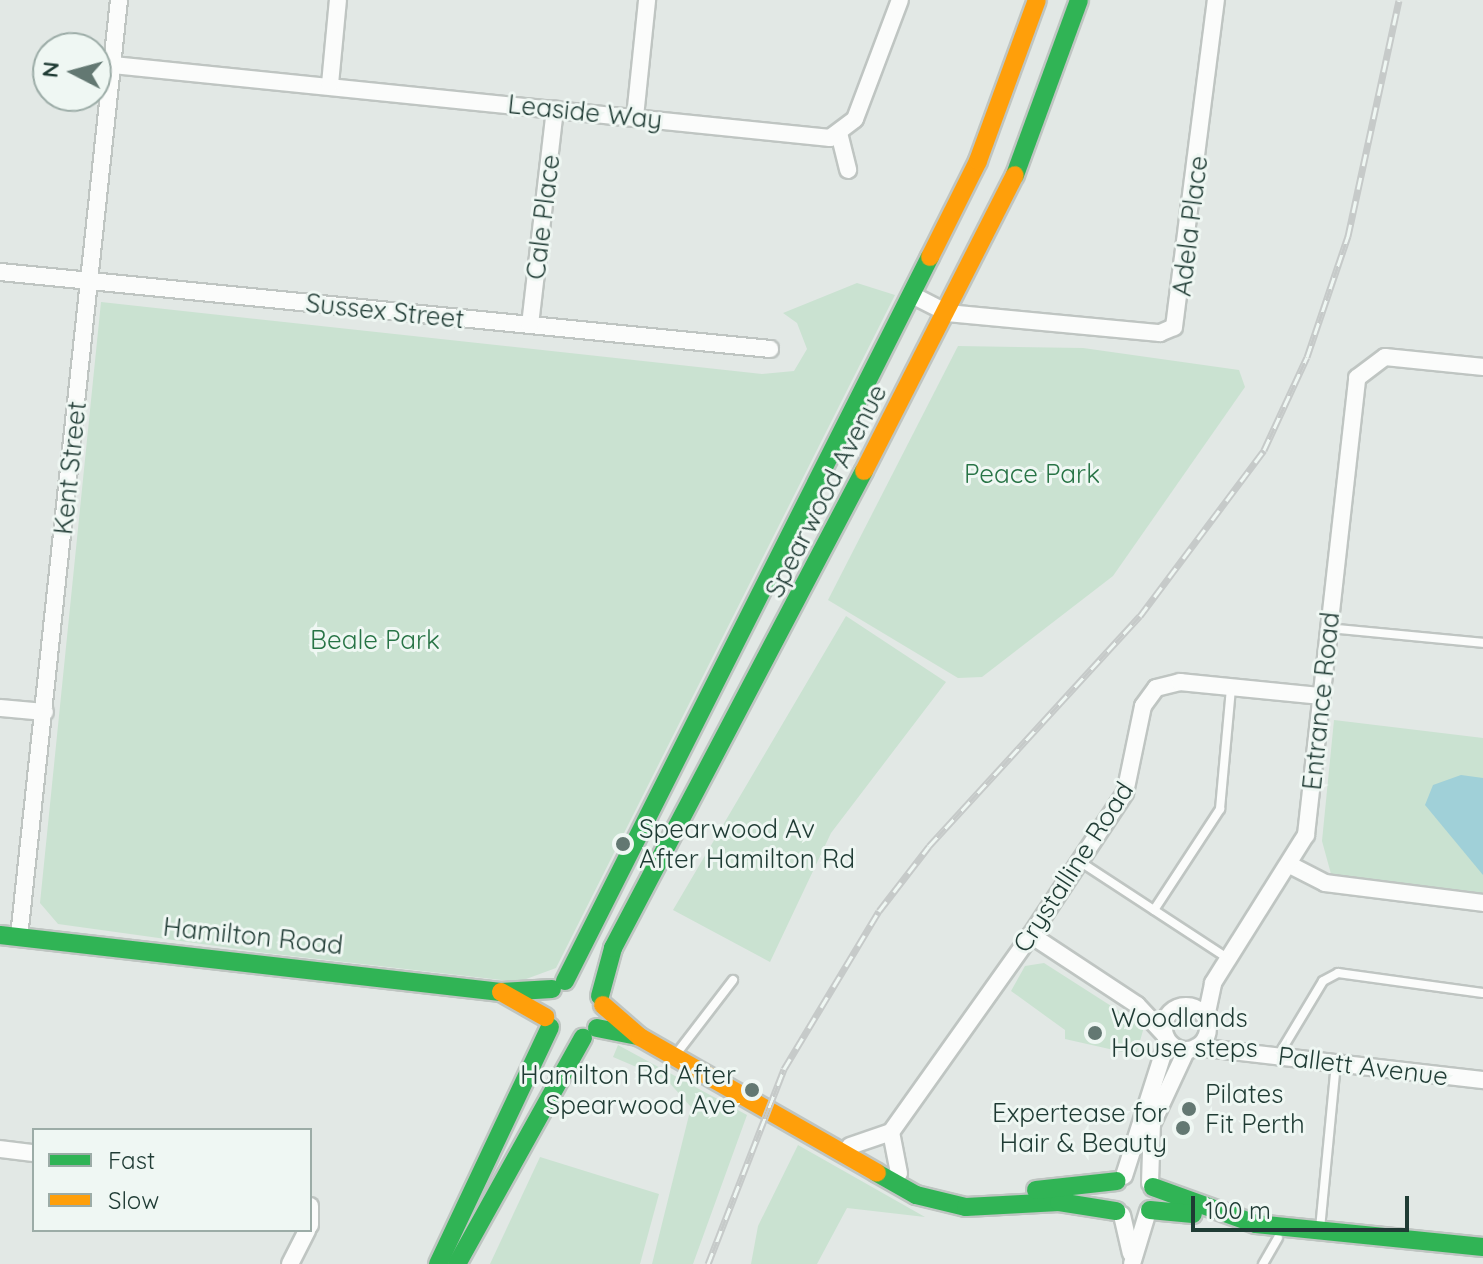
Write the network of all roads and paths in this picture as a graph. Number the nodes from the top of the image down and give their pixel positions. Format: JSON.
{"nodes":[{"id":1,"x":119,"y":0,"type":"edge"},
{"id":2,"x":338,"y":0,"type":"edge"},
{"id":3,"x":647,"y":0,"type":"edge"},
{"id":4,"x":900,"y":0,"type":"edge"},
{"id":5,"x":1037,"y":0,"type":"edge"},
{"id":6,"x":1079,"y":0,"type":"edge"},
{"id":7,"x":1216,"y":0,"type":"edge"},
{"id":8,"x":113,"y":65,"type":"junction"},
{"id":9,"x":330,"y":84,"type":"junction"},
{"id":10,"x":555,"y":109,"type":"junction"},
{"id":11,"x":635,"y":117,"type":"junction"},
{"id":12,"x":840,"y":137,"type":"junction"},
{"id":13,"x":848,"y":170,"type":"dead end"},
{"id":14,"x":0,"y":272,"type":"edge"},
{"id":15,"x":89,"y":282,"type":"junction"},
{"id":16,"x":912,"y":295,"type":"junction"},
{"id":17,"x":947,"y":313,"type":"junction"},
{"id":18,"x":530,"y":325,"type":"junction"},
{"id":19,"x":770,"y":349,"type":"dead end"},
{"id":20,"x":1483,"y":367,"type":"edge"},
{"id":21,"x":1327,"y":628,"type":"junction"},
{"id":22,"x":1483,"y":643,"type":"edge"},
{"id":23,"x":1231,"y":688,"type":"junction"},
{"id":24,"x":1321,"y":696,"type":"junction"},
{"id":25,"x":0,"y":708,"type":"edge"},
{"id":26,"x":45,"y":712,"type":"junction"},
{"id":27,"x":1079,"y":861,"type":"junction"},
{"id":28,"x":1292,"y":866,"type":"junction"},
{"id":29,"x":1483,"y":903,"type":"edge"},
{"id":30,"x":1154,"y":910,"type":"junction"},
{"id":31,"x":0,"y":935,"type":"edge"},
{"id":32,"x":1031,"y":935,"type":"junction"},
{"id":33,"x":19,"y":937,"type":"junction"},
{"id":34,"x":1229,"y":959,"type":"junction"},
{"id":35,"x":733,"y":980,"type":"dead end"},
{"id":36,"x":1213,"y":983,"type":"junction"},
{"id":37,"x":558,"y":985,"type":"junction"},
{"id":38,"x":501,"y":992,"type":"junction"},
{"id":39,"x":1483,"y":993,"type":"edge"},
{"id":40,"x":602,"y":1000,"type":"junction"},
{"id":41,"x":1137,"y":1005,"type":"junction"},
{"id":42,"x":1179,"y":1007,"type":"junction"},
{"id":43,"x":1207,"y":1020,"type":"junction"},
{"id":44,"x":548,"y":1022,"type":"junction"},
{"id":45,"x":590,"y":1033,"type":"junction"},
{"id":46,"x":640,"y":1037,"type":"junction"},
{"id":47,"x":1166,"y":1037,"type":"junction"},
{"id":48,"x":1192,"y":1049,"type":"junction"},
{"id":49,"x":1244,"y":1051,"type":"junction"},
{"id":50,"x":1278,"y":1056,"type":"junction"},
{"id":51,"x":674,"y":1057,"type":"junction"},
{"id":52,"x":1336,"y":1063,"type":"junction"},
{"id":53,"x":1483,"y":1080,"type":"edge"},
{"id":54,"x":891,"y":1132,"type":"junction"},
{"id":55,"x":841,"y":1145,"type":"junction"},
{"id":56,"x":0,"y":1149,"type":"edge"},
{"id":57,"x":32,"y":1153,"type":"edge"},
{"id":58,"x":899,"y":1173,"type":"junction"},
{"id":59,"x":1120,"y":1178,"type":"junction"},
{"id":60,"x":1151,"y":1185,"type":"junction"},
{"id":61,"x":1149,"y":1210,"type":"junction"},
{"id":62,"x":1119,"y":1213,"type":"junction"},
{"id":63,"x":1320,"y":1230,"type":"junction"},
{"id":64,"x":307,"y":1232,"type":"edge"},
{"id":65,"x":1278,"y":1238,"type":"junction"},
{"id":66,"x":1483,"y":1247,"type":"edge"},
{"id":67,"x":1483,"y":1257,"type":"edge"},
{"id":68,"x":290,"y":1264,"type":"edge"},
{"id":69,"x":438,"y":1264,"type":"edge"},
{"id":70,"x":457,"y":1264,"type":"edge"},
{"id":71,"x":1132,"y":1264,"type":"edge"},
{"id":72,"x":1263,"y":1264,"type":"edge"}],
"edges":[{"from":1,"to":8,"type":"street","name":"Kent Street"},
{"from":2,"to":9,"type":"street"},
{"from":3,"to":11,"type":"street"},
{"from":4,"to":12,"type":"street"},
{"from":5,"to":16,"type":"main road","name":"Spearwood Avenue"},
{"from":6,"to":17,"type":"main road","name":"Spearwood Avenue"},
{"from":7,"to":17,"type":"street","name":"Adela Place"},
{"from":8,"to":9,"type":"street","name":"Leaside Way"},
{"from":8,"to":15,"type":"street","name":"Kent Street"},
{"from":9,"to":10,"type":"street","name":"Leaside Way"},
{"from":10,"to":11,"type":"street","name":"Leaside Way"},
{"from":10,"to":18,"type":"street","name":"Cale Place"},
{"from":11,"to":12,"type":"street","name":"Leaside Way"},
{"from":12,"to":13,"type":"street"},
{"from":14,"to":15,"type":"street","name":"Sussex Street"},
{"from":15,"to":18,"type":"street","name":"Sussex Street"},
{"from":15,"to":26,"type":"street","name":"Kent Street"},
{"from":16,"to":17,"type":"street","name":"Adela Place"},
{"from":16,"to":37,"type":"main road","name":"Spearwood Avenue"},
{"from":17,"to":40,"type":"main road","name":"Spearwood Avenue"},
{"from":18,"to":19,"type":"street","name":"Sussex Street"},
{"from":20,"to":21,"type":"street","name":"Entrance Road"},
{"from":21,"to":22,"type":"lane"},
{"from":21,"to":24,"type":"street","name":"Entrance Road"},
{"from":23,"to":24,"type":"street","name":"Crystalline Road"},
{"from":23,"to":27,"type":"street","name":"Crystalline Road"},
{"from":23,"to":30,"type":"lane"},
{"from":24,"to":28,"type":"street","name":"Entrance Road"},
{"from":25,"to":26,"type":"street"},
{"from":26,"to":33,"type":"street","name":"Kent Street"},
{"from":27,"to":30,"type":"lane"},
{"from":27,"to":32,"type":"street","name":"Crystalline Road"},
{"from":28,"to":29,"type":"street"},
{"from":28,"to":34,"type":"street","name":"Entrance Road"},
{"from":30,"to":34,"type":"lane"},
{"from":31,"to":33,"type":"main road","name":"Hamilton Road"},
{"from":32,"to":41,"type":"street"},
{"from":32,"to":54,"type":"street","name":"Crystalline Road"},
{"from":33,"to":38,"type":"main road","name":"Hamilton Road"},
{"from":34,"to":36,"type":"street","name":"Entrance Road"},
{"from":35,"to":51,"type":"lane"},
{"from":36,"to":42,"type":"street","name":"Entrance Road"},
{"from":36,"to":43,"type":"street","name":"Entrance Road"},
{"from":37,"to":38,"type":"main road","name":"Hamilton Road"},
{"from":37,"to":40,"type":"main road"},
{"from":37,"to":44,"type":"main road","name":"Spearwood Avenue"},
{"from":38,"to":44,"type":"main road","name":"Hamilton Road"},
{"from":39,"to":50,"type":"lane"},
{"from":40,"to":45,"type":"main road","name":"Spearwood Avenue"},
{"from":40,"to":46,"type":"main road"},
{"from":41,"to":42,"type":"street"},
{"from":41,"to":47,"type":"street"},
{"from":42,"to":43,"type":"street","name":"Pallett Avenue"},
{"from":42,"to":47,"type":"street"},
{"from":43,"to":48,"type":"street","name":"Entrance Road"},
{"from":43,"to":49,"type":"street","name":"Pallett Avenue"},
{"from":44,"to":45,"type":"main road","name":"Hamilton Road"},
{"from":44,"to":69,"type":"main road"},
{"from":45,"to":46,"type":"main road"},
{"from":45,"to":70,"type":"main road"},
{"from":46,"to":51,"type":"main road"},
{"from":47,"to":48,"type":"street"},
{"from":47,"to":59,"type":"street"},
{"from":48,"to":49,"type":"street","name":"Pallett Avenue"},
{"from":48,"to":60,"type":"street"},
{"from":49,"to":50,"type":"street","name":"Pallett Avenue"},
{"from":50,"to":52,"type":"street","name":"Pallett Avenue"},
{"from":51,"to":55,"type":"main road"},
{"from":52,"to":53,"type":"street","name":"Pallett Avenue"},
{"from":52,"to":63,"type":"lane"},
{"from":54,"to":55,"type":"street"},
{"from":54,"to":58,"type":"street"},
{"from":55,"to":58,"type":"main road"},
{"from":55,"to":62,"type":"main road"},
{"from":56,"to":57,"type":"street"},
{"from":58,"to":59,"type":"main road"},
{"from":59,"to":60,"type":"main road"},
{"from":59,"to":62,"type":"main road"},
{"from":60,"to":61,"type":"main road"},
{"from":60,"to":63,"type":"main road"},
{"from":61,"to":62,"type":"main road"},
{"from":61,"to":65,"type":"main road"},
{"from":61,"to":71,"type":"street"},
{"from":62,"to":71,"type":"street"},
{"from":63,"to":66,"type":"main road"},
{"from":64,"to":68,"type":"street"},
{"from":65,"to":67,"type":"main road"},
{"from":65,"to":72,"type":"lane"}]}
